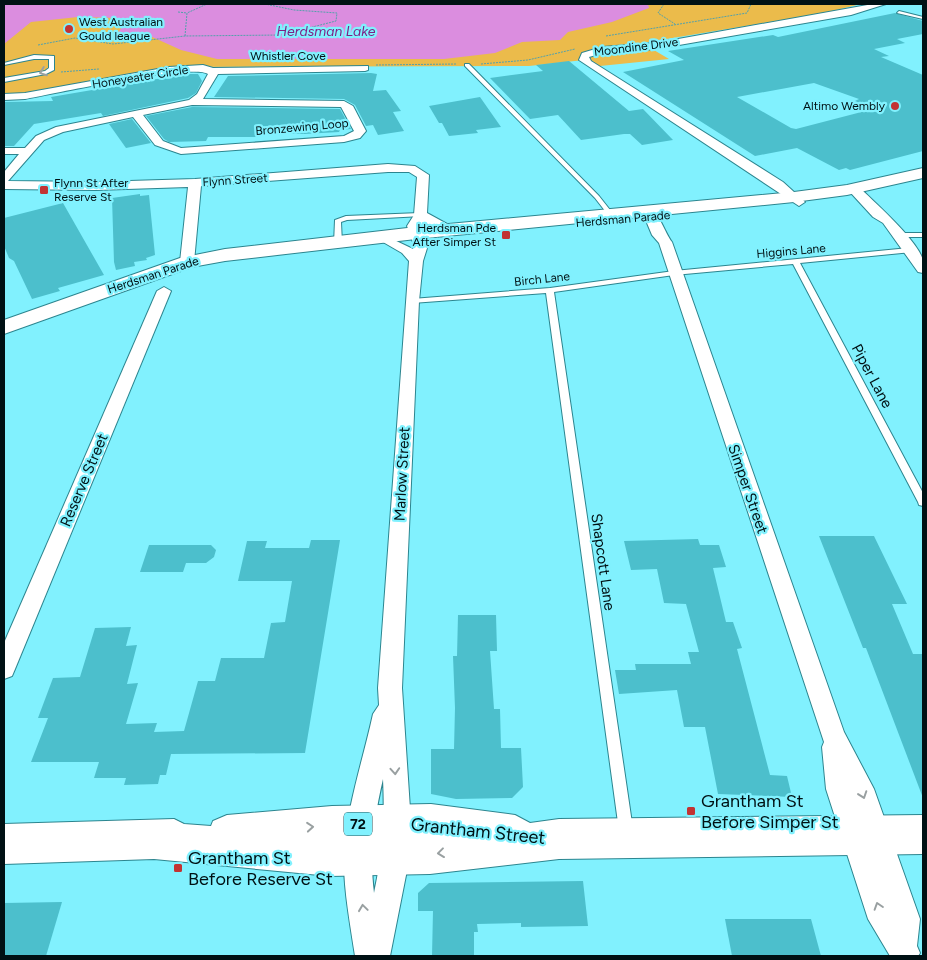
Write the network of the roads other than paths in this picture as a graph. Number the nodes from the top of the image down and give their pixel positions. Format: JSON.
{"nodes":[{"id":1,"x":882,"y":4,"type":"edge"},
{"id":2,"x":899,"y":12,"type":"dead end"},
{"id":3,"x":923,"y":18,"type":"edge"},
{"id":4,"x":4,"y":64,"type":"edge"},
{"id":5,"x":467,"y":65,"type":"dead end"},
{"id":6,"x":365,"y":68,"type":"dead end"},
{"id":7,"x":212,"y":70,"type":"junction"},
{"id":8,"x":4,"y":80,"type":"edge"},
{"id":9,"x":4,"y":97,"type":"edge"},
{"id":10,"x":192,"y":102,"type":"junction"},
{"id":11,"x":136,"y":113,"type":"junction"},
{"id":12,"x":4,"y":151,"type":"edge"},
{"id":13,"x":27,"y":151,"type":"junction"},
{"id":14,"x":923,"y":173,"type":"edge"},
{"id":15,"x":4,"y":179,"type":"edge"},
{"id":16,"x":195,"y":183,"type":"junction"},
{"id":17,"x":4,"y":185,"type":"edge"},
{"id":18,"x":862,"y":191,"type":"junction"},
{"id":19,"x":791,"y":200,"type":"junction"},
{"id":20,"x":653,"y":213,"type":"junction"},
{"id":21,"x":611,"y":214,"type":"junction"},
{"id":22,"x":418,"y":229,"type":"junction"},
{"id":23,"x":898,"y":235,"type":"junction"},
{"id":24,"x":923,"y":235,"type":"edge"},
{"id":25,"x":390,"y":242,"type":"junction"},
{"id":26,"x":338,"y":244,"type":"junction"},
{"id":27,"x":909,"y":250,"type":"junction"},
{"id":28,"x":416,"y":261,"type":"junction"},
{"id":29,"x":187,"y":262,"type":"junction"},
{"id":30,"x":796,"y":263,"type":"junction"},
{"id":31,"x":923,"y":269,"type":"edge"},
{"id":32,"x":674,"y":273,"type":"junction"},
{"id":33,"x":550,"y":290,"type":"junction"},
{"id":34,"x":164,"y":291,"type":"dead end"},
{"id":35,"x":412,"y":301,"type":"junction"},
{"id":36,"x":4,"y":326,"type":"edge"},
{"id":37,"x":923,"y":502,"type":"edge"},
{"id":38,"x":4,"y":669,"type":"edge"},
{"id":39,"x":390,"y":688,"type":"junction"},
{"id":40,"x":833,"y":736,"type":"joint"},
{"id":41,"x":866,"y":835,"type":"junction"},
{"id":42,"x":923,"y":835,"type":"edge"},
{"id":43,"x":627,"y":838,"type":"junction"},
{"id":44,"x":397,"y":839,"type":"junction"},
{"id":45,"x":359,"y":840,"type":"junction"},
{"id":46,"x":4,"y":844,"type":"edge"},
{"id":47,"x":904,"y":952,"type":"edge"},
{"id":48,"x":370,"y":956,"type":"edge"},
{"id":49,"x":375,"y":956,"type":"edge"}],
"edges":[{"from":1,"to":19,"type":"street","name":"Moondine Drive"},
{"from":2,"to":3,"type":"lane"},
{"from":4,"to":8,"type":"lane","one_way":true},
{"from":5,"to":21,"type":"lane"},
{"from":6,"to":7,"type":"street","name":"Whistler Cove"},
{"from":7,"to":9,"type":"street","name":"Honeyeater Circle"},
{"from":7,"to":10,"type":"street","name":"Honeyeater Circle"},
{"from":10,"to":11,"type":"street"},
{"from":10,"to":11,"type":"street","name":"Bronzewing Loop"},
{"from":11,"to":13,"type":"street"},
{"from":12,"to":13,"type":"street"},
{"from":13,"to":15,"type":"street"},
{"from":14,"to":18,"type":"main road","name":"Herdsman Parade"},
{"from":16,"to":17,"type":"street","name":"Flynn Street"},
{"from":16,"to":22,"type":"street","name":"Flynn Street"},
{"from":16,"to":29,"type":"street"},
{"from":18,"to":19,"type":"main road","name":"Herdsman Parade"},
{"from":18,"to":23,"type":"street"},
{"from":19,"to":20,"type":"main road","name":"Herdsman Parade"},
{"from":20,"to":21,"type":"main road","name":"Herdsman Parade"},
{"from":20,"to":22,"type":"main road","name":"Herdsman Parade"},
{"from":20,"to":32,"type":"street","name":"Simper Street"},
{"from":21,"to":22,"type":"main road","name":"Herdsman Parade"},
{"from":22,"to":25,"type":"main road","name":"Herdsman Parade"},
{"from":22,"to":26,"type":"main road","name":"Herdsman Parade"},
{"from":22,"to":28,"type":"street","name":"Marlow Street"},
{"from":23,"to":24,"type":"lane"},
{"from":23,"to":27,"type":"street"},
{"from":25,"to":26,"type":"main road","name":"Herdsman Parade"},
{"from":25,"to":28,"type":"street"},
{"from":26,"to":29,"type":"main road","name":"Herdsman Parade"},
{"from":27,"to":30,"type":"lane","name":"Higgins Lane"},
{"from":27,"to":31,"type":"street"},
{"from":28,"to":35,"type":"street","name":"Marlow Street"},
{"from":29,"to":36,"type":"main road","name":"Herdsman Parade"},
{"from":30,"to":32,"type":"lane","name":"Higgins Lane"},
{"from":30,"to":37,"type":"lane","name":"Piper Lane"},
{"from":32,"to":33,"type":"lane","name":"Birch Lane"},
{"from":32,"to":40,"type":"street","name":"Simper Street"},
{"from":33,"to":35,"type":"lane","name":"Birch Lane"},
{"from":33,"to":43,"type":"lane","name":"Shapcott Lane"},
{"from":34,"to":38,"type":"street","name":"Reserve Street"},
{"from":35,"to":39,"type":"street","name":"Marlow Street"},
{"from":39,"to":44,"type":"street","name":"Marlow Street","one_way":true},
{"from":39,"to":45,"type":"street","name":"Marlow Street"},
{"from":40,"to":41,"type":"street","name":"Simper Street"},
{"from":41,"to":42,"type":"main road","name":"Grantham Street","number":"72"},
{"from":41,"to":43,"type":"main road","name":"Grantham Street","number":"72"},
{"from":41,"to":47,"type":"street","name":"Simper Street"},
{"from":43,"to":44,"type":"main road","name":"Grantham Street","number":"72"},
{"from":44,"to":45,"type":"main road","name":"Grantham Street","number":"72"},
{"from":44,"to":49,"type":"street","name":"Marlow Street"},
{"from":45,"to":46,"type":"main road","name":"Grantham Street","number":"72"},
{"from":48,"to":45,"type":"street","name":"Marlow Street","one_way":true}]}
